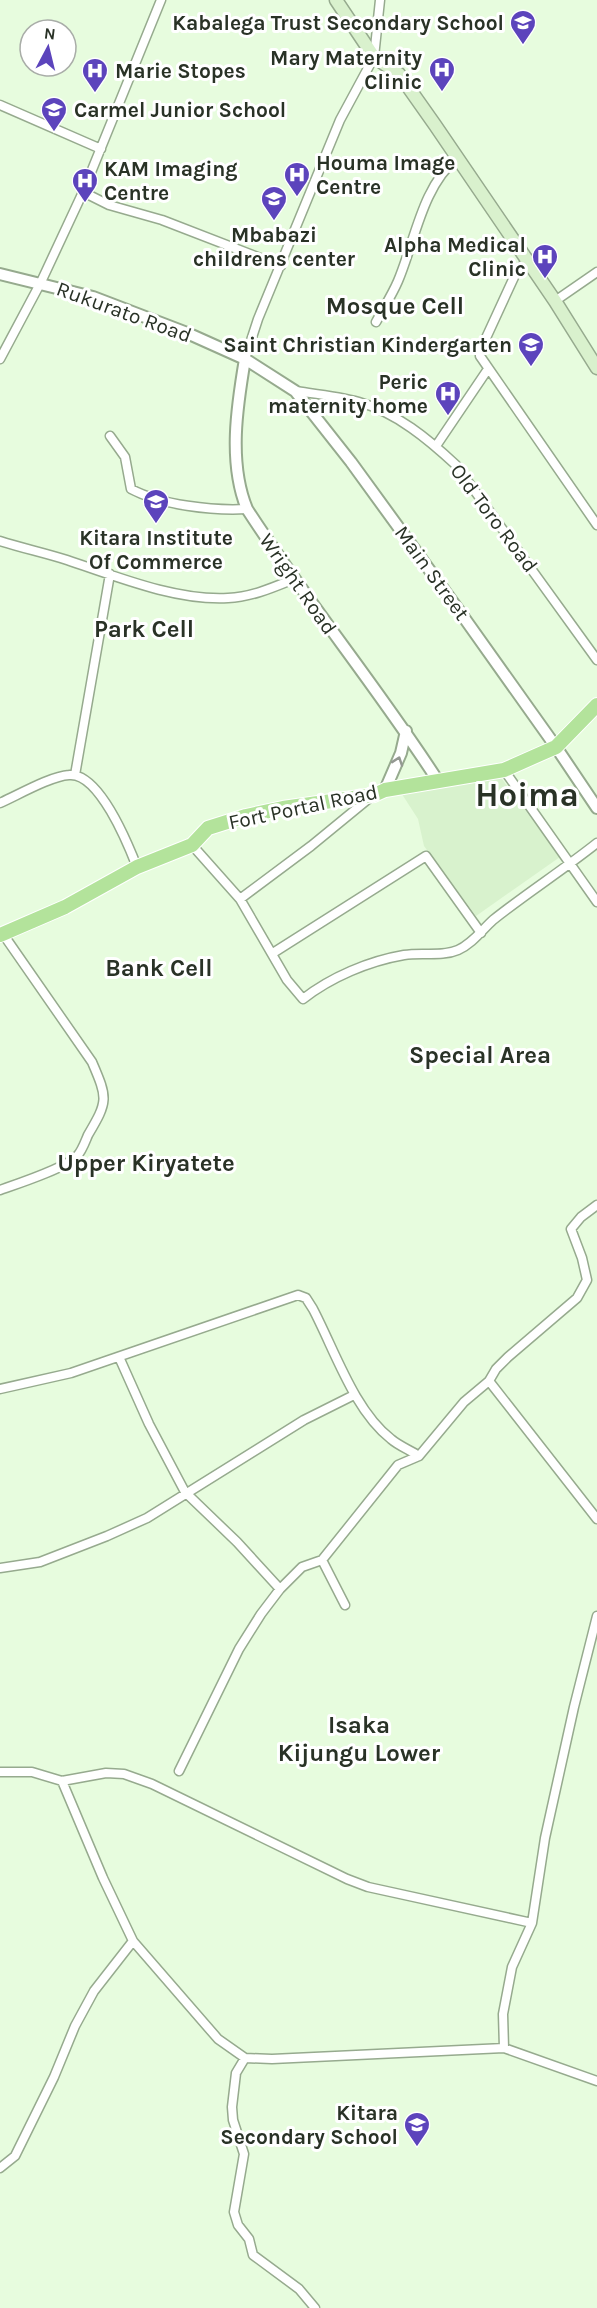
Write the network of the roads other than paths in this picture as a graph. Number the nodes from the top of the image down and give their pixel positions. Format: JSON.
{"nodes":[{"id":1,"x":161,"y":0,"type":"edge"},
{"id":2,"x":336,"y":0,"type":"edge"},
{"id":3,"x":380,"y":0,"type":"edge"},
{"id":4,"x":374,"y":57,"type":"junction"},
{"id":5,"x":0,"y":105,"type":"edge"},
{"id":6,"x":101,"y":149,"type":"junction"},
{"id":7,"x":457,"y":158,"type":"junction"},
{"id":8,"x":83,"y":192,"type":"junction"},
{"id":9,"x":527,"y":260,"type":"junction"},
{"id":10,"x":281,"y":266,"type":"junction"},
{"id":11,"x":597,"y":272,"type":"edge"},
{"id":12,"x":0,"y":274,"type":"edge"},
{"id":13,"x":41,"y":282,"type":"junction"},
{"id":14,"x":555,"y":301,"type":"junction"},
{"id":15,"x":376,"y":322,"type":"dead end"},
{"id":16,"x":0,"y":359,"type":"edge"},
{"id":17,"x":245,"y":359,"type":"junction"},
{"id":18,"x":597,"y":368,"type":"edge"},
{"id":19,"x":488,"y":369,"type":"junction"},
{"id":20,"x":295,"y":391,"type":"junction"},
{"id":21,"x":110,"y":436,"type":"dead end"},
{"id":22,"x":436,"y":446,"type":"junction"},
{"id":23,"x":247,"y":508,"type":"junction"},
{"id":24,"x":597,"y":525,"type":"edge"},
{"id":25,"x":0,"y":542,"type":"edge"},
{"id":26,"x":110,"y":574,"type":"junction"},
{"id":27,"x":294,"y":579,"type":"junction"},
{"id":28,"x":597,"y":660,"type":"edge"},
{"id":29,"x":597,"y":705,"type":"edge"},
{"id":30,"x":406,"y":731,"type":"junction"},
{"id":31,"x":556,"y":747,"type":"junction"},
{"id":32,"x":504,"y":770,"type":"junction"},
{"id":33,"x":75,"y":775,"type":"junction"},
{"id":34,"x":438,"y":781,"type":"junction"},
{"id":35,"x":380,"y":793,"type":"junction"},
{"id":36,"x":0,"y":803,"type":"edge"},
{"id":37,"x":597,"y":808,"type":"edge"},
{"id":38,"x":597,"y":843,"type":"edge"},
{"id":39,"x":192,"y":845,"type":"junction"},
{"id":40,"x":571,"y":864,"type":"junction"},
{"id":41,"x":137,"y":867,"type":"junction"},
{"id":42,"x":240,"y":899,"type":"junction"},
{"id":43,"x":597,"y":902,"type":"edge"},
{"id":44,"x":481,"y":933,"type":"junction"},
{"id":45,"x":1,"y":934,"type":"edge"},
{"id":46,"x":273,"y":953,"type":"junction"},
{"id":47,"x":0,"y":1190,"type":"edge"},
{"id":48,"x":597,"y":1205,"type":"edge"},
{"id":49,"x":119,"y":1357,"type":"junction"},
{"id":50,"x":489,"y":1381,"type":"junction"},
{"id":51,"x":0,"y":1389,"type":"edge"},
{"id":52,"x":354,"y":1395,"type":"junction"},
{"id":53,"x":419,"y":1456,"type":"junction"},
{"id":54,"x":185,"y":1492,"type":"junction"},
{"id":55,"x":597,"y":1518,"type":"edge"},
{"id":56,"x":322,"y":1560,"type":"junction"},
{"id":57,"x":0,"y":1568,"type":"edge"},
{"id":58,"x":280,"y":1589,"type":"junction"},
{"id":59,"x":345,"y":1605,"type":"dead end"},
{"id":60,"x":597,"y":1616,"type":"edge"},
{"id":61,"x":179,"y":1771,"type":"dead end"},
{"id":62,"x":0,"y":1772,"type":"edge"},
{"id":63,"x":62,"y":1780,"type":"junction"},
{"id":64,"x":532,"y":1923,"type":"junction"},
{"id":65,"x":133,"y":1941,"type":"junction"},
{"id":66,"x":504,"y":2048,"type":"junction"},
{"id":67,"x":245,"y":2058,"type":"junction"},
{"id":68,"x":597,"y":2081,"type":"edge"},
{"id":69,"x":0,"y":2168,"type":"edge"},
{"id":70,"x":315,"y":2308,"type":"edge"}],
"edges":[{"from":1,"to":6,"type":"street"},
{"from":2,"to":4,"type":"main road"},
{"from":3,"to":4,"type":"street"},
{"from":4,"to":7,"type":"main road"},
{"from":4,"to":10,"type":"street"},
{"from":5,"to":6,"type":"street"},
{"from":6,"to":8,"type":"street"},
{"from":7,"to":9,"type":"main road"},
{"from":7,"to":15,"type":"street"},
{"from":8,"to":10,"type":"street"},
{"from":8,"to":13,"type":"street"},
{"from":9,"to":14,"type":"main road"},
{"from":9,"to":19,"type":"street"},
{"from":10,"to":17,"type":"street"},
{"from":11,"to":14,"type":"street"},
{"from":12,"to":13,"type":"street","name":"Rukurato Road"},
{"from":13,"to":16,"type":"street"},
{"from":13,"to":17,"type":"street","name":"Rukurato Road"},
{"from":14,"to":18,"type":"main road"},
{"from":17,"to":20,"type":"street","name":"Main Street"},
{"from":17,"to":23,"type":"street","name":"Wright Road"},
{"from":19,"to":22,"type":"street"},
{"from":19,"to":24,"type":"street"},
{"from":20,"to":22,"type":"street","name":"Old Toro Road"},
{"from":20,"to":31,"type":"street","name":"Main Street"},
{"from":21,"to":23,"type":"street"},
{"from":22,"to":28,"type":"street","name":"Old Toro Road"},
{"from":23,"to":27,"type":"street","name":"Wright Road"},
{"from":25,"to":26,"type":"street"},
{"from":26,"to":27,"type":"street"},
{"from":26,"to":33,"type":"street"},
{"from":27,"to":30,"type":"street","name":"Wright Road"},
{"from":29,"to":31,"type":"main road"},
{"from":30,"to":34,"type":"street","name":"Wright Road"},
{"from":35,"to":30,"type":"street","one_way":true},
{"from":31,"to":32,"type":"main road","name":"Fort Portal Road"},
{"from":31,"to":37,"type":"street","name":"Main Street"},
{"from":32,"to":34,"type":"main road","name":"Fort Portal Road"},
{"from":32,"to":40,"type":"street"},
{"from":33,"to":36,"type":"street"},
{"from":33,"to":41,"type":"street"},
{"from":34,"to":35,"type":"main road","name":"Fort Portal Road"},
{"from":35,"to":39,"type":"main road","name":"Fort Portal Road"},
{"from":35,"to":42,"type":"street"},
{"from":38,"to":40,"type":"street"},
{"from":39,"to":41,"type":"main road","name":"Fort Portal Road"},
{"from":39,"to":42,"type":"street"},
{"from":40,"to":43,"type":"street"},
{"from":40,"to":44,"type":"street"},
{"from":41,"to":45,"type":"main road","name":"Fort Portal Road"},
{"from":42,"to":46,"type":"street"},
{"from":44,"to":46,"type":"street"},
{"from":44,"to":46,"type":"street"},
{"from":45,"to":47,"type":"street"},
{"from":48,"to":50,"type":"street"},
{"from":49,"to":51,"type":"street"},
{"from":49,"to":52,"type":"street"},
{"from":49,"to":54,"type":"street"},
{"from":50,"to":53,"type":"street"},
{"from":50,"to":55,"type":"street"},
{"from":52,"to":53,"type":"street"},
{"from":52,"to":54,"type":"street"},
{"from":53,"to":56,"type":"street"},
{"from":54,"to":57,"type":"street"},
{"from":54,"to":58,"type":"street"},
{"from":56,"to":58,"type":"street"},
{"from":56,"to":59,"type":"street"},
{"from":58,"to":61,"type":"street"},
{"from":60,"to":64,"type":"street"},
{"from":62,"to":63,"type":"street"},
{"from":63,"to":64,"type":"street"},
{"from":63,"to":65,"type":"street"},
{"from":64,"to":66,"type":"street"},
{"from":65,"to":67,"type":"street"},
{"from":65,"to":69,"type":"street"},
{"from":66,"to":67,"type":"street"},
{"from":66,"to":68,"type":"street"},
{"from":67,"to":70,"type":"street"}]}
